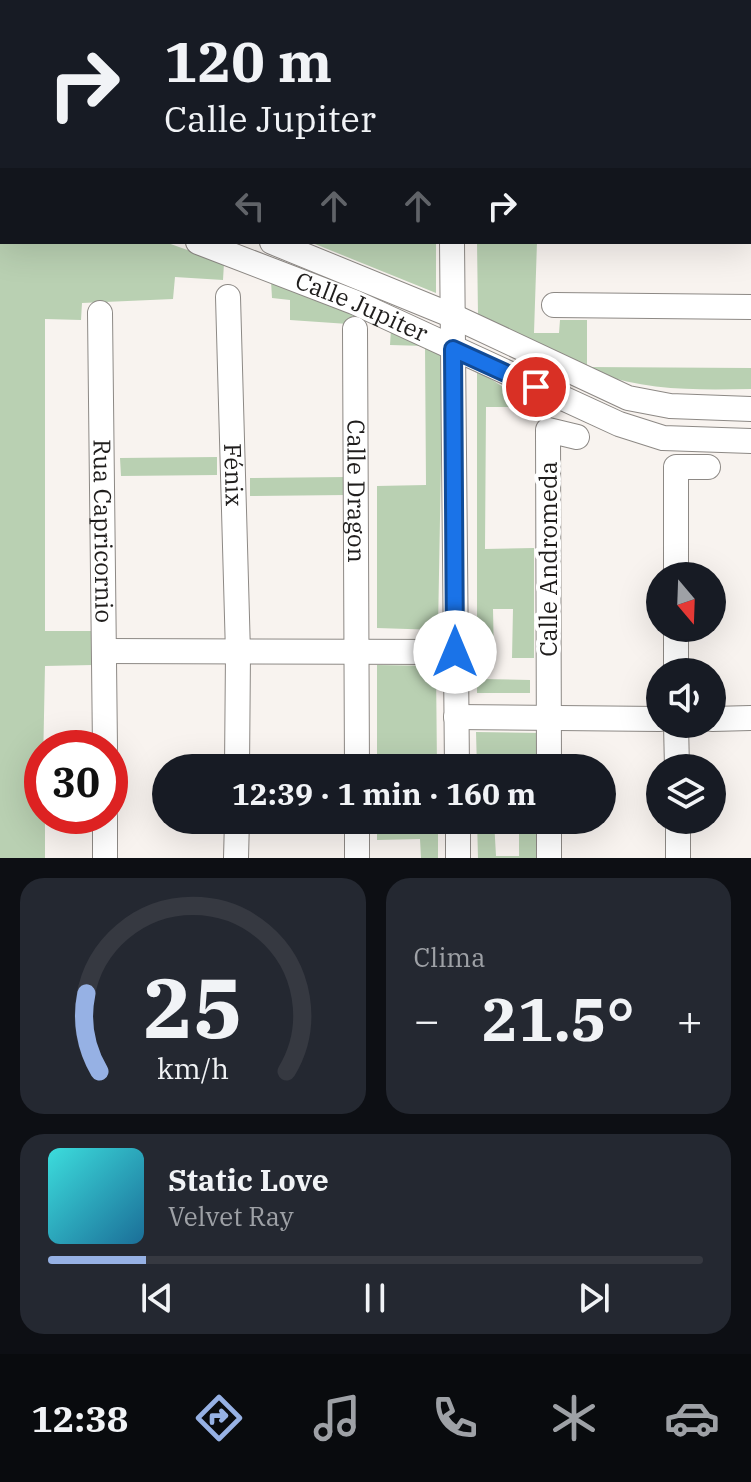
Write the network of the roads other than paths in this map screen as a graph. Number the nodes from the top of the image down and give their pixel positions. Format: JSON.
{"nodes":[{"id":1,"x":203,"y":244,"type":"edge"},
{"id":2,"x":277,"y":244,"type":"edge"},
{"id":3,"x":452,"y":244,"type":"edge"},
{"id":4,"x":228,"y":297,"type":"dead end"},
{"id":5,"x":554,"y":305,"type":"dead end"},
{"id":6,"x":751,"y":307,"type":"edge"},
{"id":7,"x":100,"y":313,"type":"dead end"},
{"id":8,"x":453,"y":316,"type":"junction"},
{"id":9,"x":355,"y":329,"type":"dead end"},
{"id":10,"x":453,"y":349,"type":"junction"},
{"id":11,"x":723,"y":409,"type":"junction"},
{"id":12,"x":751,"y":409,"type":"edge"},
{"id":13,"x":577,"y":437,"type":"dead end"},
{"id":14,"x":724,"y":441,"type":"junction"},
{"id":15,"x":751,"y":441,"type":"edge"},
{"id":16,"x":708,"y":467,"type":"dead end"},
{"id":17,"x":676,"y":562,"type":"edge"},
{"id":18,"x":105,"y":651,"type":"junction"},
{"id":19,"x":455,"y":652,"type":"junction"},
{"id":20,"x":238,"y":653,"type":"junction"},
{"id":21,"x":356,"y":653,"type":"junction"},
{"id":22,"x":456,"y":717,"type":"junction"},
{"id":23,"x":751,"y":718,"type":"edge"},
{"id":24,"x":549,"y":719,"type":"junction"},
{"id":25,"x":646,"y":719,"type":"edge"},
{"id":26,"x":726,"y":719,"type":"edge"},
{"id":27,"x":105,"y":730,"type":"edge"},
{"id":28,"x":237,"y":754,"type":"edge"},
{"id":29,"x":357,"y":754,"type":"edge"},
{"id":30,"x":457,"y":754,"type":"edge"},
{"id":31,"x":549,"y":754,"type":"edge"},
{"id":32,"x":105,"y":834,"type":"edge"},
{"id":33,"x":237,"y":834,"type":"edge"},
{"id":34,"x":357,"y":834,"type":"edge"},
{"id":35,"x":458,"y":834,"type":"edge"},
{"id":36,"x":549,"y":834,"type":"edge"},
{"id":37,"x":678,"y":834,"type":"edge"},
{"id":38,"x":105,"y":858,"type":"edge"},
{"id":39,"x":236,"y":858,"type":"edge"},
{"id":40,"x":357,"y":858,"type":"edge"},
{"id":41,"x":458,"y":858,"type":"edge"},
{"id":42,"x":549,"y":858,"type":"edge"},
{"id":43,"x":678,"y":858,"type":"edge"}],
"edges":[{"from":1,"to":10,"type":"street","name":"Calle Jupiter"},
{"from":2,"to":8,"type":"street","name":"Calle Jupiter"},
{"from":3,"to":8,"type":"street"},
{"from":4,"to":20,"type":"street","name":"Fénix"},
{"from":5,"to":6,"type":"street"},
{"from":7,"to":18,"type":"street","name":"Rua Capricornio"},
{"from":8,"to":10,"type":"street"},
{"from":8,"to":11,"type":"street","name":"Calle Jupiter"},
{"from":9,"to":21,"type":"street","name":"Calle Dragon"},
{"from":10,"to":14,"type":"street","name":"Calle Jupiter"},
{"from":10,"to":19,"type":"street"},
{"from":11,"to":12,"type":"street","name":"Calle Jupiter"},
{"from":11,"to":14,"type":"street"},
{"from":13,"to":24,"type":"street","name":"Calle Andromeda"},
{"from":14,"to":15,"type":"street","name":"Calle Jupiter"},
{"from":16,"to":17,"type":"street"},
{"from":18,"to":20,"type":"street"},
{"from":18,"to":27,"type":"street","name":"Rua Capricornio"},
{"from":19,"to":21,"type":"street"},
{"from":19,"to":22,"type":"street"},
{"from":20,"to":21,"type":"street"},
{"from":20,"to":28,"type":"street","name":"Fénix"},
{"from":21,"to":29,"type":"street","name":"Calle Dragon"},
{"from":22,"to":24,"type":"street"},
{"from":22,"to":30,"type":"street"},
{"from":23,"to":26,"type":"street"},
{"from":24,"to":25,"type":"street"},
{"from":24,"to":31,"type":"street"},
{"from":32,"to":38,"type":"street"},
{"from":33,"to":39,"type":"street"},
{"from":34,"to":40,"type":"street"},
{"from":35,"to":41,"type":"street"},
{"from":36,"to":42,"type":"street"},
{"from":37,"to":43,"type":"street"}]}
